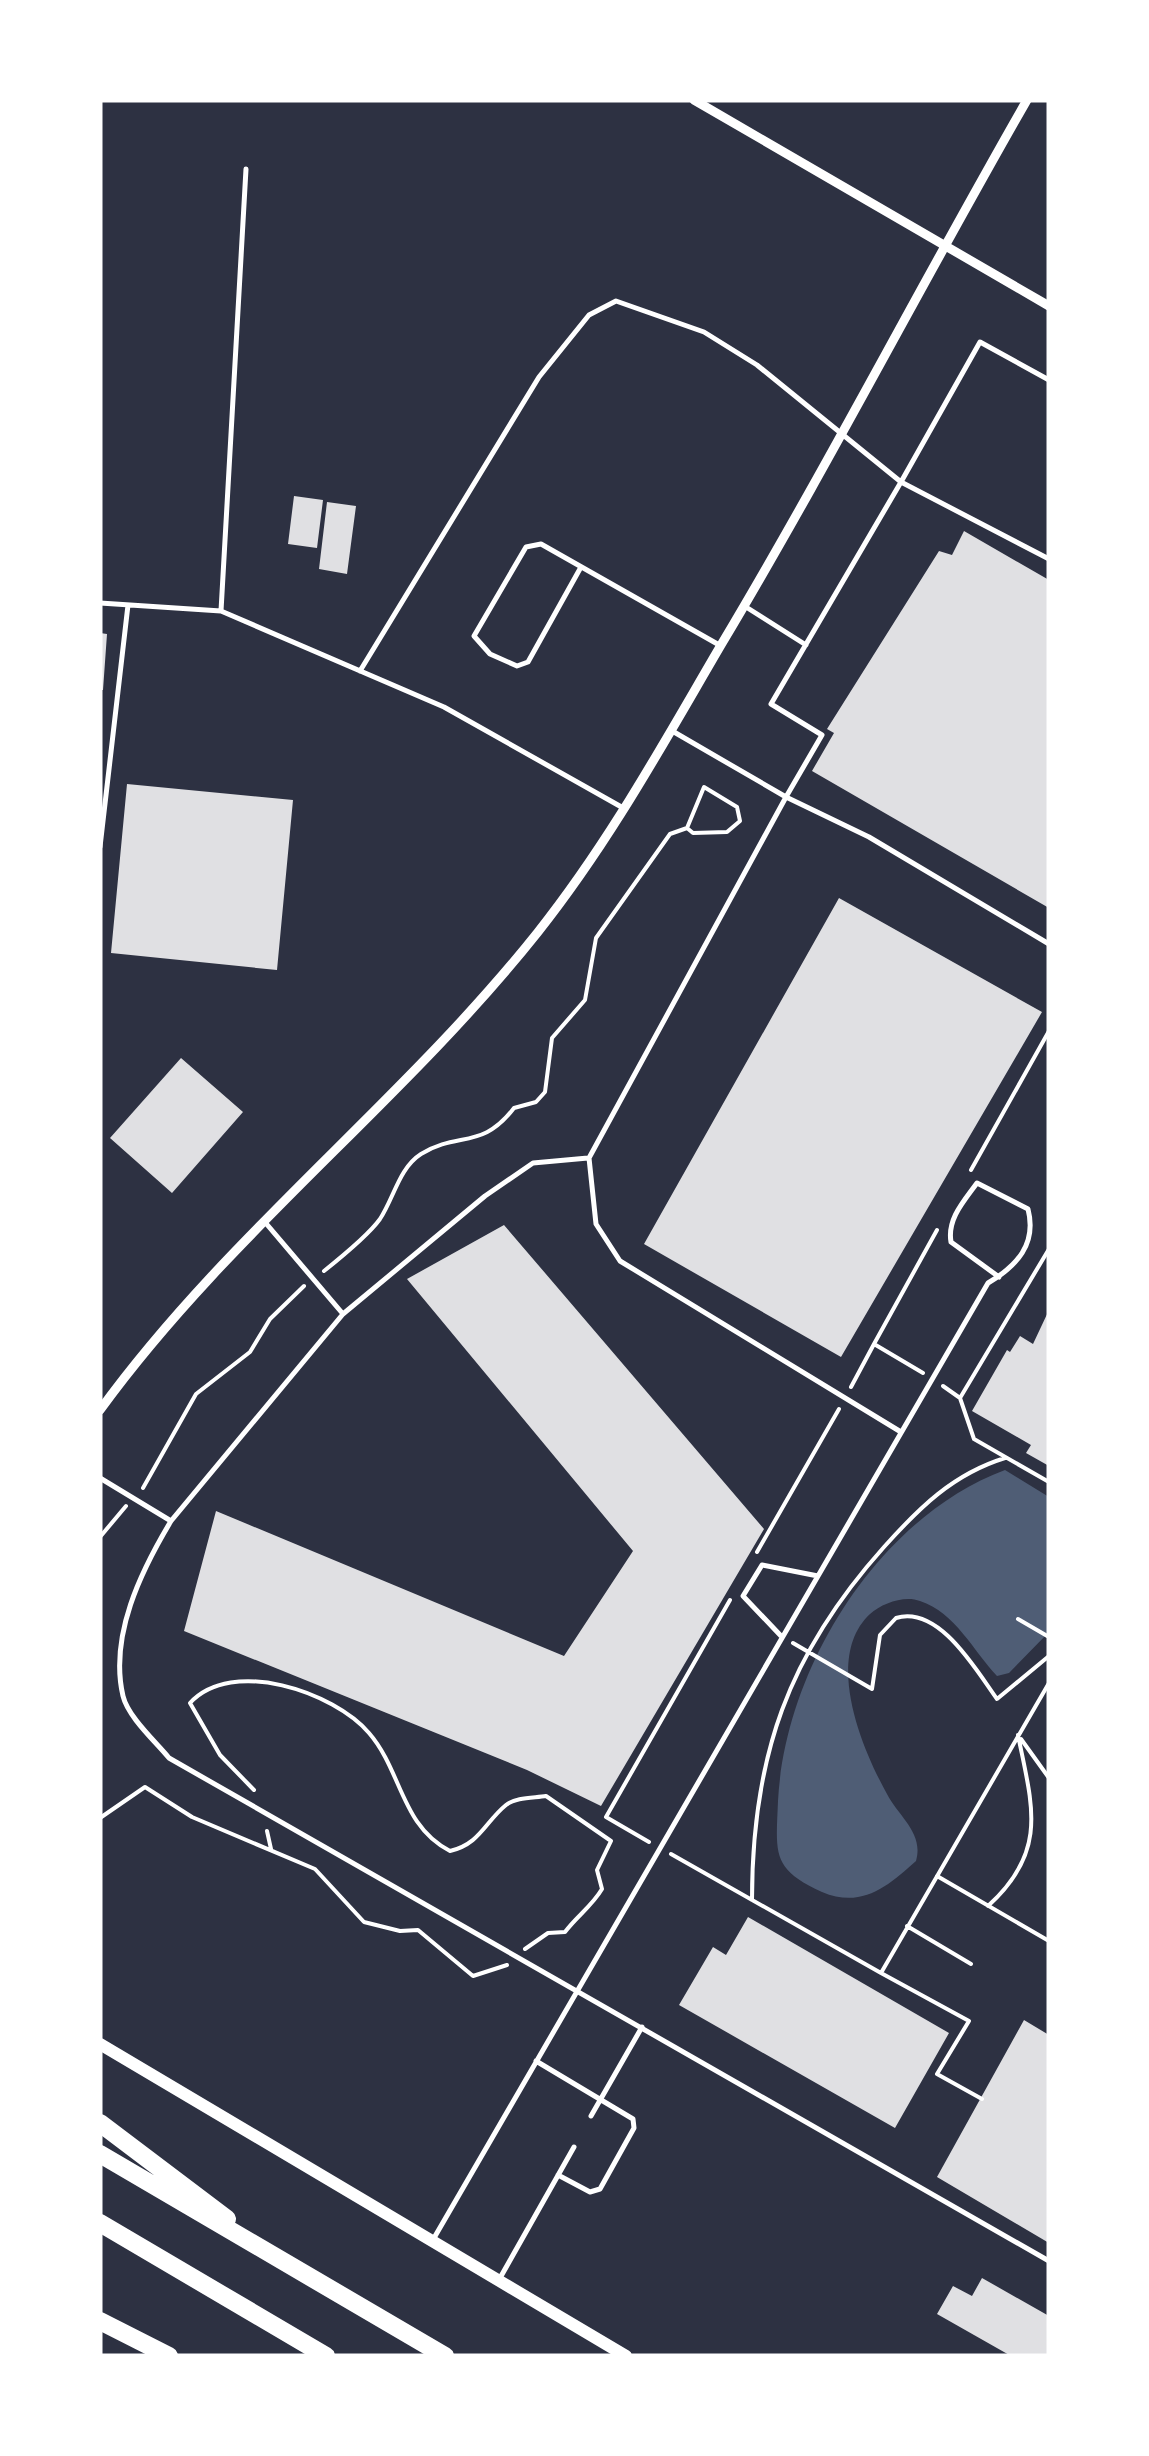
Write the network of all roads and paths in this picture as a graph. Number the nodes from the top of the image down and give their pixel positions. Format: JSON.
{"nodes":[{"id":1,"x":694,"y":100,"type":"edge"},
{"id":2,"x":1027,"y":100,"type":"edge"},
{"id":3,"x":246,"y":168,"type":"dead end"},
{"id":4,"x":944,"y":245,"type":"junction"},
{"id":5,"x":1049,"y":306,"type":"edge"},
{"id":6,"x":1049,"y":380,"type":"edge"},
{"id":7,"x":844,"y":435,"type":"junction"},
{"id":8,"x":902,"y":482,"type":"junction"},
{"id":9,"x":1049,"y":559,"type":"edge"},
{"id":10,"x":581,"y":567,"type":"junction"},
{"id":11,"x":100,"y":603,"type":"edge"},
{"id":12,"x":128,"y":604,"type":"junction"},
{"id":13,"x":746,"y":607,"type":"junction"},
{"id":14,"x":222,"y":611,"type":"junction"},
{"id":15,"x":806,"y":645,"type":"junction"},
{"id":16,"x":721,"y":646,"type":"junction"},
{"id":17,"x":360,"y":671,"type":"junction"},
{"id":18,"x":674,"y":732,"type":"junction"},
{"id":19,"x":786,"y":797,"type":"junction"},
{"id":20,"x":626,"y":809,"type":"junction"},
{"id":21,"x":687,"y":828,"type":"junction"},
{"id":22,"x":100,"y":847,"type":"edge"},
{"id":23,"x":1049,"y":944,"type":"edge"},
{"id":24,"x":589,"y":1158,"type":"junction"},
{"id":25,"x":263,"y":1220,"type":"junction"},
{"id":26,"x":1049,"y":1249,"type":"edge"},
{"id":27,"x":1000,"y":1276,"type":"junction"},
{"id":28,"x":312,"y":1280,"type":"junction"},
{"id":29,"x":343,"y":1314,"type":"junction"},
{"id":30,"x":933,"y":1379,"type":"junction"},
{"id":31,"x":846,"y":1398,"type":"junction"},
{"id":32,"x":960,"y":1398,"type":"junction"},
{"id":33,"x":100,"y":1410,"type":"edge"},
{"id":34,"x":901,"y":1432,"type":"junction"},
{"id":35,"x":1005,"y":1458,"type":"junction"},
{"id":36,"x":100,"y":1478,"type":"edge"},
{"id":37,"x":1049,"y":1482,"type":"edge"},
{"id":38,"x":134,"y":1498,"type":"junction"},
{"id":39,"x":171,"y":1521,"type":"junction"},
{"id":40,"x":100,"y":1537,"type":"edge"},
{"id":41,"x":750,"y":1566,"type":"dead end"},
{"id":42,"x":818,"y":1576,"type":"junction"},
{"id":43,"x":730,"y":1599,"type":"dead end"},
{"id":44,"x":1018,"y":1619,"type":"dead end"},
{"id":45,"x":782,"y":1636,"type":"junction"},
{"id":46,"x":1049,"y":1637,"type":"edge"},
{"id":47,"x":807,"y":1652,"type":"junction"},
{"id":48,"x":1049,"y":1656,"type":"edge"},
{"id":49,"x":1049,"y":1683,"type":"edge"},
{"id":50,"x":1018,"y":1736,"type":"junction"},
{"id":51,"x":1049,"y":1778,"type":"edge"},
{"id":52,"x":262,"y":1812,"type":"junction"},
{"id":53,"x":100,"y":1818,"type":"edge"},
{"id":54,"x":659,"y":1847,"type":"junction"},
{"id":55,"x":271,"y":1849,"type":"junction"},
{"id":56,"x":936,"y":1875,"type":"junction"},
{"id":57,"x":752,"y":1900,"type":"junction"},
{"id":58,"x":988,"y":1906,"type":"junction"},
{"id":59,"x":907,"y":1926,"type":"junction"},
{"id":60,"x":1049,"y":1941,"type":"edge"},
{"id":61,"x":517,"y":1956,"type":"junction"},
{"id":62,"x":971,"y":1964,"type":"dead end"},
{"id":63,"x":881,"y":1973,"type":"junction"},
{"id":64,"x":576,"y":1990,"type":"junction"},
{"id":65,"x":642,"y":2027,"type":"junction"},
{"id":66,"x":100,"y":2044,"type":"edge"},
{"id":67,"x":536,"y":2061,"type":"junction"},
{"id":68,"x":929,"y":2068,"type":"dead end"},
{"id":69,"x":937,"y":2074,"type":"junction"},
{"id":70,"x":982,"y":2098,"type":"dead end"},
{"id":71,"x":601,"y":2099,"type":"junction"},
{"id":72,"x":591,"y":2116,"type":"dead end"},
{"id":73,"x":100,"y":2123,"type":"edge"},
{"id":74,"x":574,"y":2147,"type":"dead end"},
{"id":75,"x":100,"y":2154,"type":"edge"},
{"id":76,"x":558,"y":2174,"type":"junction"},
{"id":77,"x":100,"y":2223,"type":"edge"},
{"id":78,"x":432,"y":2241,"type":"junction"},
{"id":79,"x":1049,"y":2262,"type":"edge"},
{"id":80,"x":308,"y":2279,"type":"junction"},
{"id":81,"x":499,"y":2280,"type":"junction"},
{"id":82,"x":100,"y":2322,"type":"edge"},
{"id":83,"x":154,"y":2356,"type":"edge"},
{"id":84,"x":169,"y":2356,"type":"edge"},
{"id":85,"x":326,"y":2356,"type":"edge"},
{"id":86,"x":444,"y":2356,"type":"edge"},
{"id":87,"x":626,"y":2356,"type":"edge"}],
"edges":[{"from":1,"to":4,"type":"street"},
{"from":2,"to":4,"type":"street"},
{"from":3,"to":14,"type":"lane"},
{"from":4,"to":5,"type":"street"},
{"from":4,"to":7,"type":"street"},
{"from":6,"to":8,"type":"lane"},
{"from":7,"to":8,"type":"lane"},
{"from":7,"to":13,"type":"street"},
{"from":7,"to":17,"type":"lane"},
{"from":8,"to":9,"type":"lane"},
{"from":8,"to":15,"type":"lane"},
{"from":10,"to":10,"type":"lane"},
{"from":10,"to":16,"type":"lane"},
{"from":11,"to":12,"type":"lane"},
{"from":12,"to":14,"type":"lane"},
{"from":12,"to":22,"type":"lane"},
{"from":13,"to":15,"type":"lane"},
{"from":13,"to":16,"type":"street"},
{"from":14,"to":17,"type":"lane"},
{"from":15,"to":19,"type":"lane"},
{"from":16,"to":18,"type":"street"},
{"from":17,"to":20,"type":"lane"},
{"from":18,"to":19,"type":"lane"},
{"from":18,"to":20,"type":"street"},
{"from":19,"to":23,"type":"lane"},
{"from":19,"to":24,"type":"lane"},
{"from":20,"to":25,"type":"street"},
{"from":21,"to":21,"type":"path"},
{"from":21,"to":28,"type":"path"},
{"from":24,"to":29,"type":"lane"},
{"from":24,"to":31,"type":"lane"},
{"from":25,"to":28,"type":"lane"},
{"from":25,"to":33,"type":"street"},
{"from":26,"to":32,"type":"path"},
{"from":27,"to":27,"type":"lane"},
{"from":27,"to":30,"type":"lane"},
{"from":28,"to":29,"type":"lane"},
{"from":28,"to":38,"type":"path"},
{"from":29,"to":39,"type":"lane"},
{"from":30,"to":31,"type":"path"},
{"from":30,"to":32,"type":"path"},
{"from":30,"to":34,"type":"lane"},
{"from":31,"to":34,"type":"lane"},
{"from":31,"to":41,"type":"path"},
{"from":32,"to":35,"type":"path"},
{"from":34,"to":42,"type":"lane"},
{"from":35,"to":37,"type":"path"},
{"from":35,"to":47,"type":"path"},
{"from":36,"to":38,"type":"lane"},
{"from":38,"to":39,"type":"lane"},
{"from":38,"to":40,"type":"path"},
{"from":39,"to":52,"type":"lane"},
{"from":42,"to":45,"type":"lane"},
{"from":42,"to":45,"type":"lane"},
{"from":43,"to":54,"type":"path"},
{"from":44,"to":46,"type":"path"},
{"from":45,"to":54,"type":"lane"},
{"from":47,"to":48,"type":"path"},
{"from":47,"to":57,"type":"path"},
{"from":49,"to":50,"type":"path"},
{"from":50,"to":51,"type":"path"},
{"from":50,"to":56,"type":"path"},
{"from":50,"to":58,"type":"path"},
{"from":52,"to":55,"type":"path"},
{"from":52,"to":61,"type":"lane"},
{"from":52,"to":61,"type":"path"},
{"from":53,"to":55,"type":"path"},
{"from":54,"to":57,"type":"path"},
{"from":54,"to":64,"type":"lane"},
{"from":55,"to":61,"type":"path"},
{"from":56,"to":58,"type":"path"},
{"from":56,"to":59,"type":"path"},
{"from":57,"to":63,"type":"path"},
{"from":58,"to":60,"type":"path"},
{"from":59,"to":62,"type":"path"},
{"from":59,"to":63,"type":"path"},
{"from":61,"to":64,"type":"lane"},
{"from":63,"to":69,"type":"path"},
{"from":64,"to":65,"type":"lane"},
{"from":64,"to":67,"type":"lane"},
{"from":65,"to":71,"type":"lane"},
{"from":65,"to":79,"type":"lane"},
{"from":66,"to":78,"type":"main road"},
{"from":67,"to":71,"type":"lane"},
{"from":67,"to":78,"type":"lane"},
{"from":68,"to":69,"type":"path"},
{"from":69,"to":70,"type":"path"},
{"from":71,"to":72,"type":"lane"},
{"from":71,"to":76,"type":"lane"},
{"from":73,"to":80,"type":"highway"},
{"from":74,"to":76,"type":"lane"},
{"from":75,"to":80,"type":"highway"},
{"from":76,"to":81,"type":"lane"},
{"from":77,"to":85,"type":"highway"},
{"from":78,"to":81,"type":"main road"},
{"from":80,"to":86,"type":"highway"},
{"from":81,"to":87,"type":"main road"},
{"from":82,"to":83,"type":"main road"},
{"from":82,"to":84,"type":"highway"}]}
